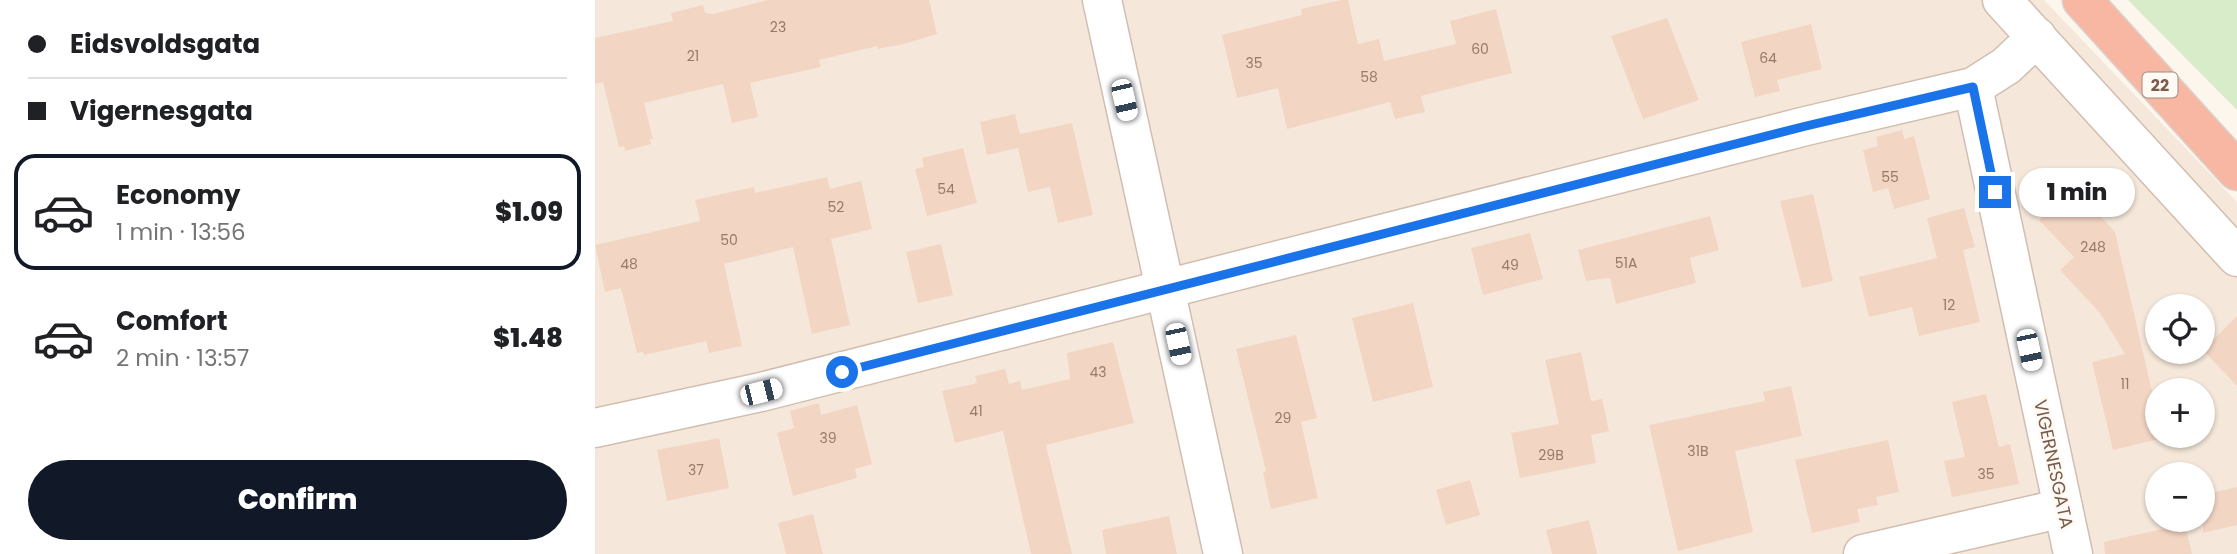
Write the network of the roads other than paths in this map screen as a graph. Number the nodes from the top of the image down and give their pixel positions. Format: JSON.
{"nodes":[{"id":1,"x":1102,"y":0,"type":"edge"},
{"id":2,"x":2002,"y":0,"type":"edge"},
{"id":3,"x":2082,"y":0,"type":"edge"},
{"id":4,"x":2037,"y":37,"type":"junction"},
{"id":5,"x":1973,"y":87,"type":"junction"},
{"id":6,"x":2237,"y":171,"type":"edge"},
{"id":7,"x":2237,"y":257,"type":"edge"},
{"id":8,"x":1167,"y":291,"type":"junction"},
{"id":9,"x":595,"y":428,"type":"edge"},
{"id":10,"x":2063,"y":508,"type":"junction"},
{"id":11,"x":1223,"y":554,"type":"edge"},
{"id":12,"x":1863,"y":554,"type":"edge"},
{"id":13,"x":2073,"y":554,"type":"edge"}],
"edges":[{"from":1,"to":8,"type":"street"},
{"from":2,"to":4,"type":"street"},
{"from":3,"to":6,"type":"highway","number":"22"},
{"from":4,"to":5,"type":"street"},
{"from":4,"to":7,"type":"street"},
{"from":5,"to":8,"type":"street"},
{"from":5,"to":10,"type":"street","name":"VIGERNESGATA"},
{"from":8,"to":9,"type":"street"},
{"from":8,"to":11,"type":"street"},
{"from":10,"to":12,"type":"street"},
{"from":10,"to":13,"type":"street","name":"VIGERNESGATA"}]}
